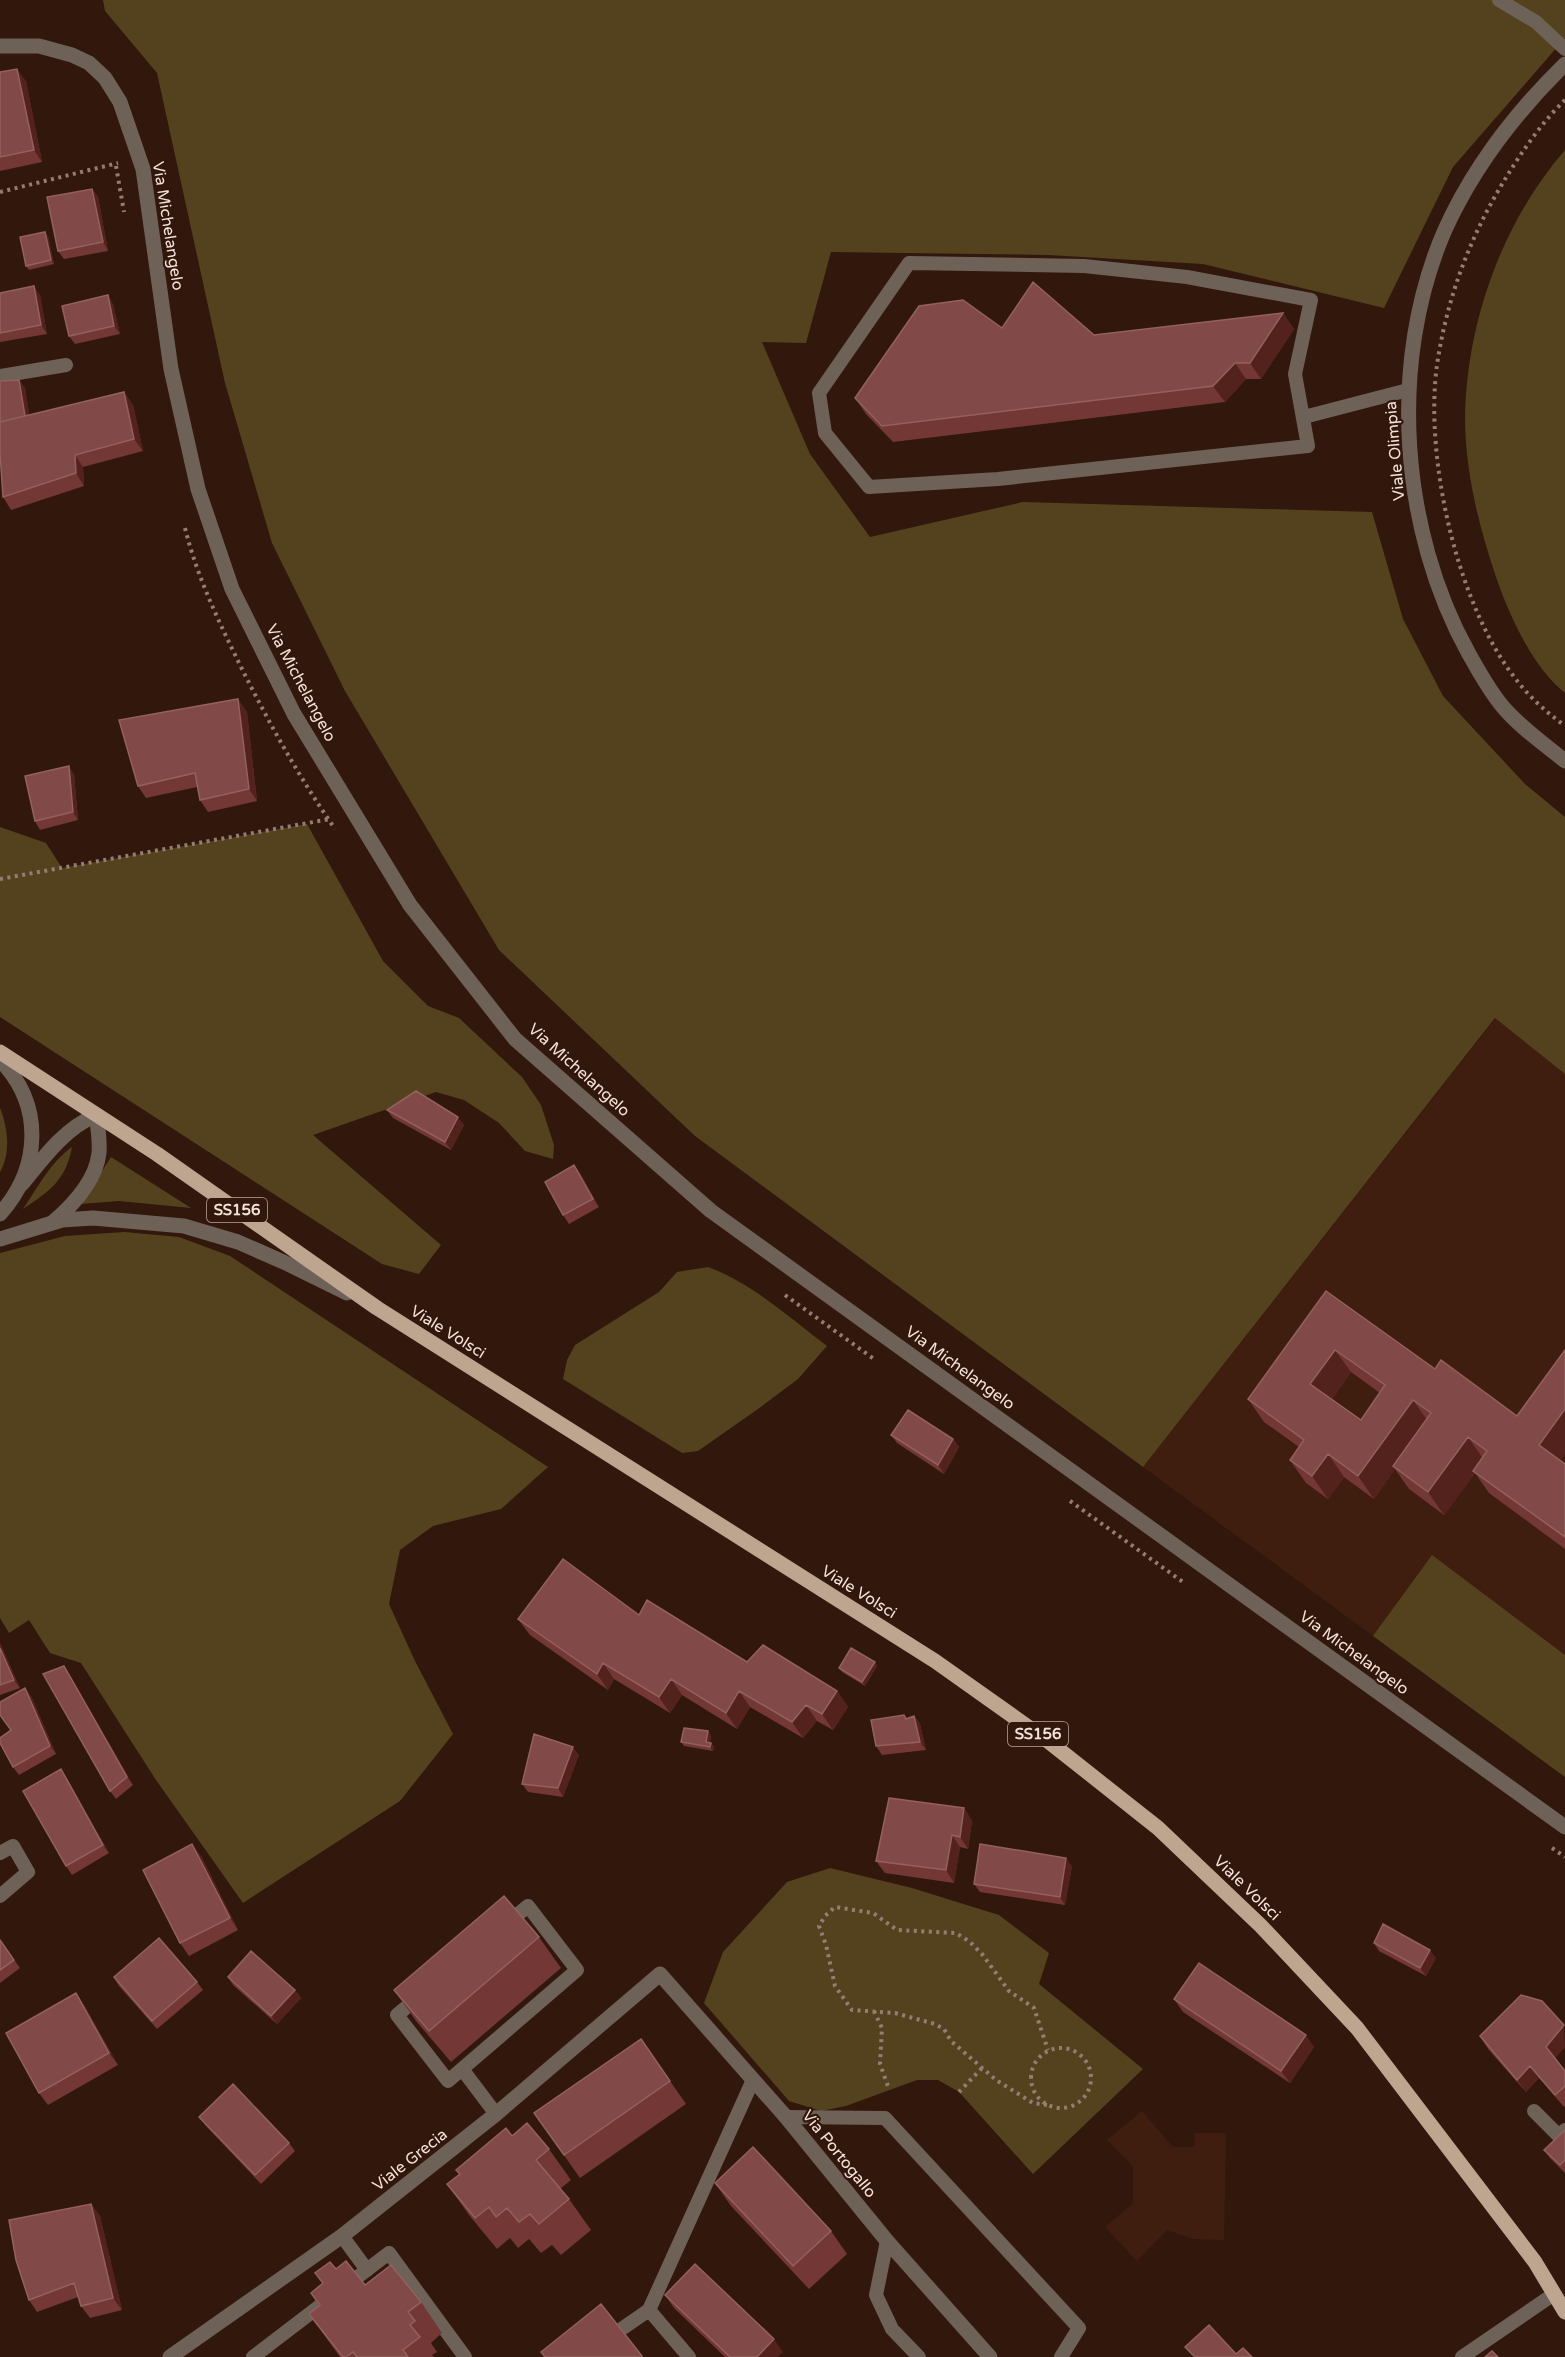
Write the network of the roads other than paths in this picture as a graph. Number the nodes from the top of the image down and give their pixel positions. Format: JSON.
{"nodes":[{"id":1,"x":1499,"y":0,"type":"edge"},
{"id":2,"x":0,"y":46,"type":"edge"},
{"id":3,"x":1565,"y":49,"type":"edge"},
{"id":4,"x":1565,"y":64,"type":"edge"},
{"id":5,"x":66,"y":365,"type":"dead end"},
{"id":6,"x":0,"y":376,"type":"edge"},
{"id":7,"x":1408,"y":390,"type":"junction"},
{"id":8,"x":1304,"y":417,"type":"junction"},
{"id":9,"x":1565,"y":761,"type":"edge"},
{"id":10,"x":0,"y":1052,"type":"edge"},
{"id":11,"x":0,"y":1060,"type":"edge"},
{"id":12,"x":96,"y":1114,"type":"junction"},
{"id":13,"x":22,"y":1184,"type":"junction"},
{"id":14,"x":0,"y":1214,"type":"edge"},
{"id":15,"x":52,"y":1223,"type":"junction"},
{"id":16,"x":0,"y":1239,"type":"edge"},
{"id":17,"x":377,"y":1308,"type":"junction"},
{"id":18,"x":1565,"y":1827,"type":"edge"},
{"id":19,"x":0,"y":1853,"type":"edge"},
{"id":20,"x":0,"y":1896,"type":"edge"},
{"id":21,"x":493,"y":1935,"type":"edge"},
{"id":22,"x":660,"y":1974,"type":"joint"},
{"id":23,"x":432,"y":1986,"type":"edge"},
{"id":24,"x":462,"y":2069,"type":"junction"},
{"id":25,"x":753,"y":2080,"type":"junction"},
{"id":26,"x":1534,"y":2111,"type":"dead end"},
{"id":27,"x":496,"y":2114,"type":"junction"},
{"id":28,"x":786,"y":2117,"type":"junction"},
{"id":29,"x":1565,"y":2130,"type":"edge"},
{"id":30,"x":342,"y":2236,"type":"junction"},
{"id":31,"x":887,"y":2241,"type":"junction"},
{"id":32,"x":367,"y":2270,"type":"junction"},
{"id":33,"x":1554,"y":2294,"type":"junction"},
{"id":34,"x":649,"y":2310,"type":"junction"},
{"id":35,"x":1565,"y":2312,"type":"edge"},
{"id":36,"x":170,"y":2357,"type":"edge"},
{"id":37,"x":253,"y":2357,"type":"edge"},
{"id":38,"x":465,"y":2357,"type":"edge"},
{"id":39,"x":581,"y":2357,"type":"edge"},
{"id":40,"x":689,"y":2357,"type":"edge"},
{"id":41,"x":919,"y":2357,"type":"edge"},
{"id":42,"x":990,"y":2357,"type":"edge"},
{"id":43,"x":1061,"y":2357,"type":"edge"},
{"id":44,"x":1462,"y":2357,"type":"edge"}],
"edges":[{"from":1,"to":3,"type":"lane"},
{"from":2,"to":18,"type":"street","name":"Via Michelangelo"},
{"from":4,"to":7,"type":"street","name":"Viale Olimpia"},
{"from":5,"to":6,"type":"lane"},
{"from":7,"to":8,"type":"lane"},
{"from":7,"to":9,"type":"street","name":"Viale Olimpia"},
{"from":8,"to":8,"type":"lane"},
{"from":10,"to":12,"type":"main road","name":"Viale Volsci","number":"SS156"},
{"from":11,"to":13,"type":"street"},
{"from":12,"to":13,"type":"street"},
{"from":12,"to":15,"type":"street"},
{"from":12,"to":17,"type":"main road","name":"Viale Volsci","number":"SS156"},
{"from":13,"to":14,"type":"street"},
{"from":15,"to":16,"type":"street"},
{"from":15,"to":17,"type":"street"},
{"from":17,"to":33,"type":"main road","name":"Viale Volsci","number":"SS156"},
{"from":19,"to":20,"type":"lane"},
{"from":21,"to":24,"type":"lane"},
{"from":22,"to":25,"type":"street","name":"Via Portogallo"},
{"from":22,"to":27,"type":"street","name":"Viale Grecia"},
{"from":23,"to":24,"type":"lane"},
{"from":24,"to":27,"type":"lane"},
{"from":25,"to":28,"type":"street","name":"Via Portogallo"},
{"from":25,"to":34,"type":"lane"},
{"from":26,"to":29,"type":"lane"},
{"from":27,"to":30,"type":"street","name":"Viale Grecia"},
{"from":28,"to":31,"type":"street","name":"Via Portogallo"},
{"from":28,"to":43,"type":"lane"},
{"from":30,"to":32,"type":"lane"},
{"from":30,"to":36,"type":"street","name":"Viale Grecia"},
{"from":31,"to":41,"type":"lane"},
{"from":31,"to":42,"type":"street","name":"Via Portogallo"},
{"from":32,"to":37,"type":"lane"},
{"from":32,"to":38,"type":"lane"},
{"from":33,"to":35,"type":"main road","name":"Viale Volsci","number":"SS156"},
{"from":33,"to":44,"type":"lane"},
{"from":34,"to":39,"type":"lane"},
{"from":34,"to":40,"type":"lane"}]}
